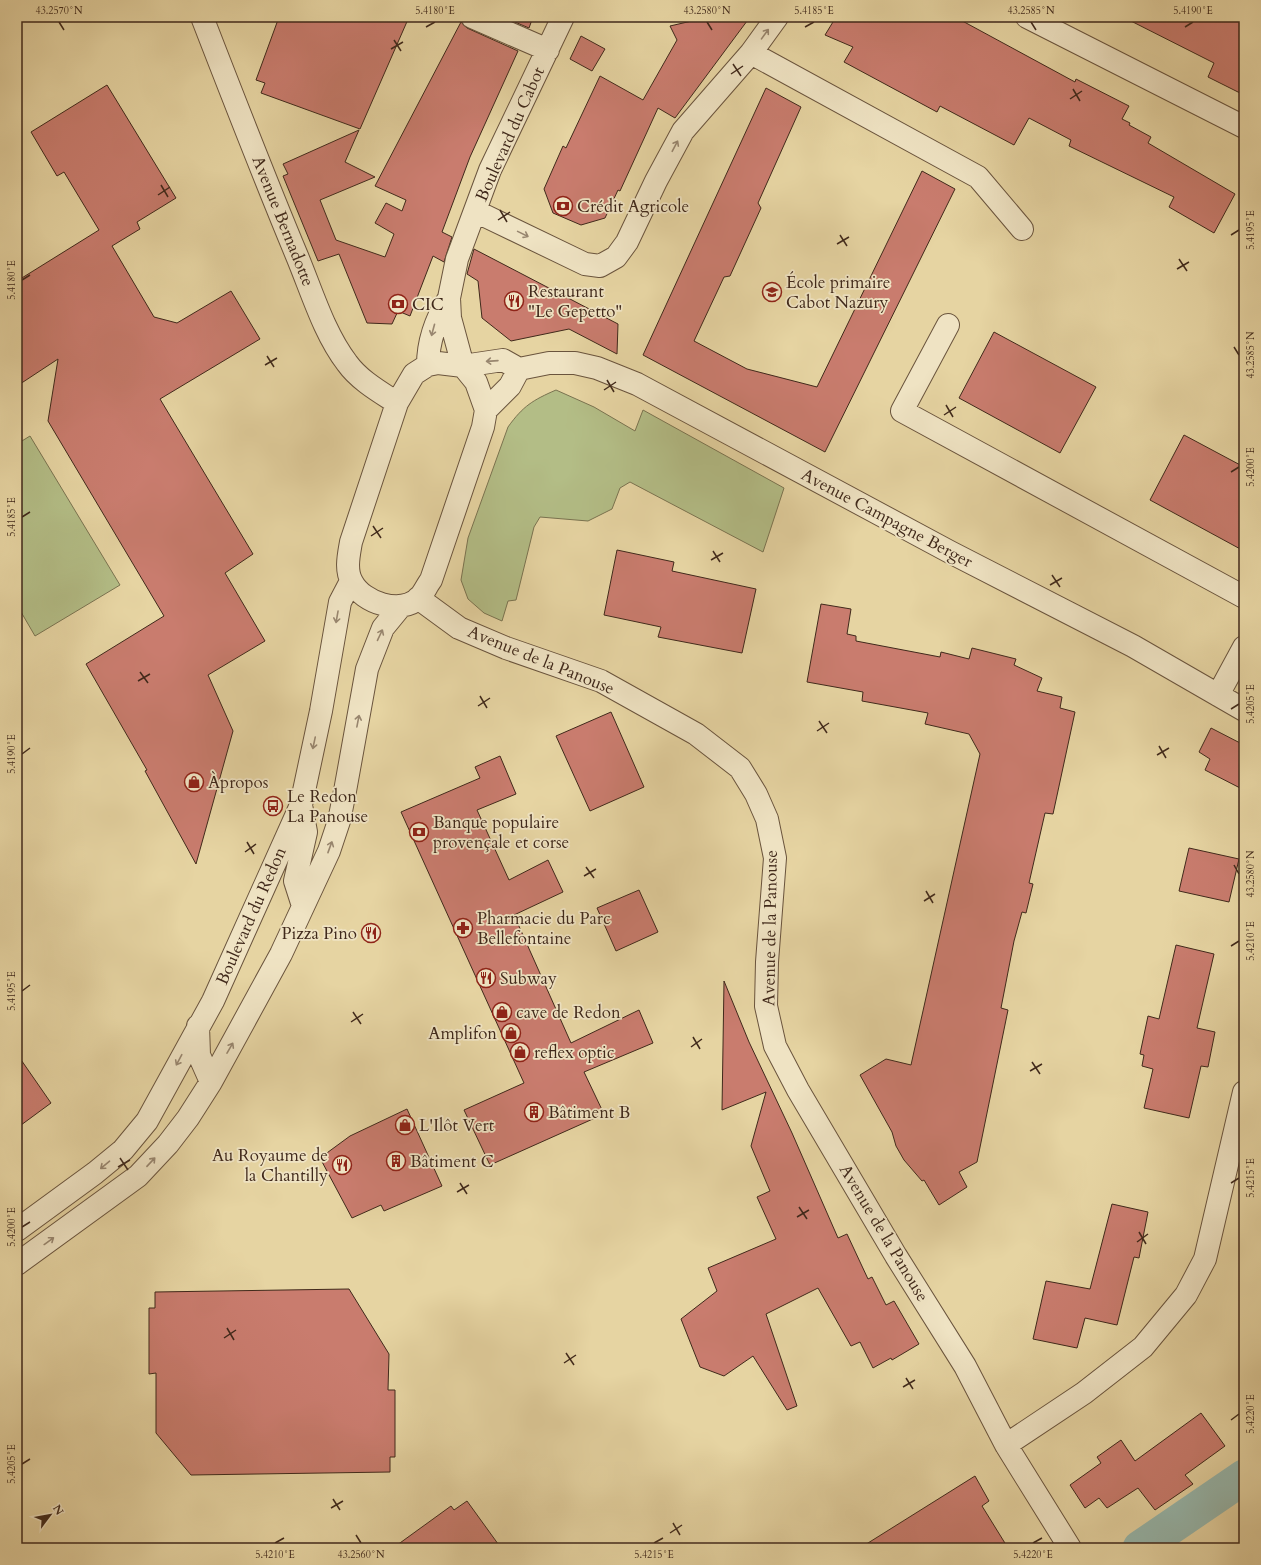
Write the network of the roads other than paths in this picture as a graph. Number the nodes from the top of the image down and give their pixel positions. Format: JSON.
{"nodes":[{"id":1,"x":202,"y":17,"type":"edge"},
{"id":2,"x":472,"y":17,"type":"edge"},
{"id":3,"x":563,"y":17,"type":"edge"},
{"id":4,"x":777,"y":17,"type":"edge"},
{"id":5,"x":1026,"y":17,"type":"edge"},
{"id":6,"x":548,"y":50,"type":"junction"},
{"id":7,"x":751,"y":53,"type":"junction"},
{"id":8,"x":1244,"y":127,"type":"edge"},
{"id":9,"x":475,"y":211,"type":"junction"},
{"id":10,"x":1022,"y":229,"type":"dead end"},
{"id":11,"x":449,"y":298,"type":"junction"},
{"id":12,"x":948,"y":325,"type":"dead end"},
{"id":13,"x":428,"y":365,"type":"junction"},
{"id":14,"x":463,"y":366,"type":"junction"},
{"id":15,"x":519,"y":369,"type":"junction"},
{"id":16,"x":397,"y":403,"type":"junction"},
{"id":17,"x":486,"y":410,"type":"junction"},
{"id":18,"x":351,"y":581,"type":"junction"},
{"id":19,"x":1244,"y":597,"type":"edge"},
{"id":20,"x":410,"y":602,"type":"junction"},
{"id":21,"x":1244,"y":648,"type":"edge"},
{"id":22,"x":1218,"y":695,"type":"junction"},
{"id":23,"x":1244,"y":710,"type":"edge"},
{"id":24,"x":301,"y":805,"type":"junction"},
{"id":25,"x":303,"y":906,"type":"junction"},
{"id":26,"x":198,"y":1026,"type":"junction"},
{"id":27,"x":211,"y":1082,"type":"junction"},
{"id":28,"x":1244,"y":1092,"type":"edge"},
{"id":29,"x":17,"y":1230,"type":"edge"},
{"id":30,"x":17,"y":1264,"type":"edge"},
{"id":31,"x":1006,"y":1445,"type":"junction"},
{"id":32,"x":1070,"y":1548,"type":"edge"}],
"edges":[{"from":1,"to":16,"type":"street","name":"Avenue Bernadotte"},
{"from":2,"to":6,"type":"street"},
{"from":3,"to":6,"type":"street","name":"Boulevard du Cabot"},
{"from":7,"to":4,"type":"street","one_way":true},
{"from":5,"to":8,"type":"street"},
{"from":6,"to":9,"type":"street","name":"Boulevard du Cabot"},
{"from":9,"to":7,"type":"street","one_way":true},
{"from":7,"to":10,"type":"street"},
{"from":9,"to":11,"type":"street","name":"Boulevard du Cabot"},
{"from":11,"to":13,"type":"street","name":"Boulevard du Cabot","one_way":true},
{"from":11,"to":14,"type":"street","name":"Boulevard du Cabot"},
{"from":12,"to":19,"type":"street"},
{"from":13,"to":14,"type":"street"},
{"from":13,"to":16,"type":"street"},
{"from":15,"to":14,"type":"street","one_way":true},
{"from":14,"to":17,"type":"street"},
{"from":15,"to":17,"type":"street"},
{"from":15,"to":22,"type":"street","name":"Avenue Campagne Berger"},
{"from":16,"to":18,"type":"street"},
{"from":17,"to":20,"type":"street"},
{"from":18,"to":20,"type":"street"},
{"from":18,"to":24,"type":"street","name":"Boulevard du Redon","one_way":true},
{"from":25,"to":20,"type":"street","one_way":true},
{"from":20,"to":31,"type":"street","name":"Avenue de la Panouse"},
{"from":21,"to":22,"type":"street"},
{"from":22,"to":23,"type":"street","name":"Avenue Campagne Berger"},
{"from":24,"to":25,"type":"street","name":"Boulevard du Redon"},
{"from":24,"to":26,"type":"street","name":"Boulevard du Redon"},
{"from":27,"to":25,"type":"street","one_way":true},
{"from":26,"to":27,"type":"street"},
{"from":26,"to":29,"type":"street","name":"Boulevard du Redon","one_way":true},
{"from":30,"to":27,"type":"street","one_way":true},
{"from":28,"to":31,"type":"street"},
{"from":31,"to":32,"type":"street","name":"Avenue de la Panouse"}]}
